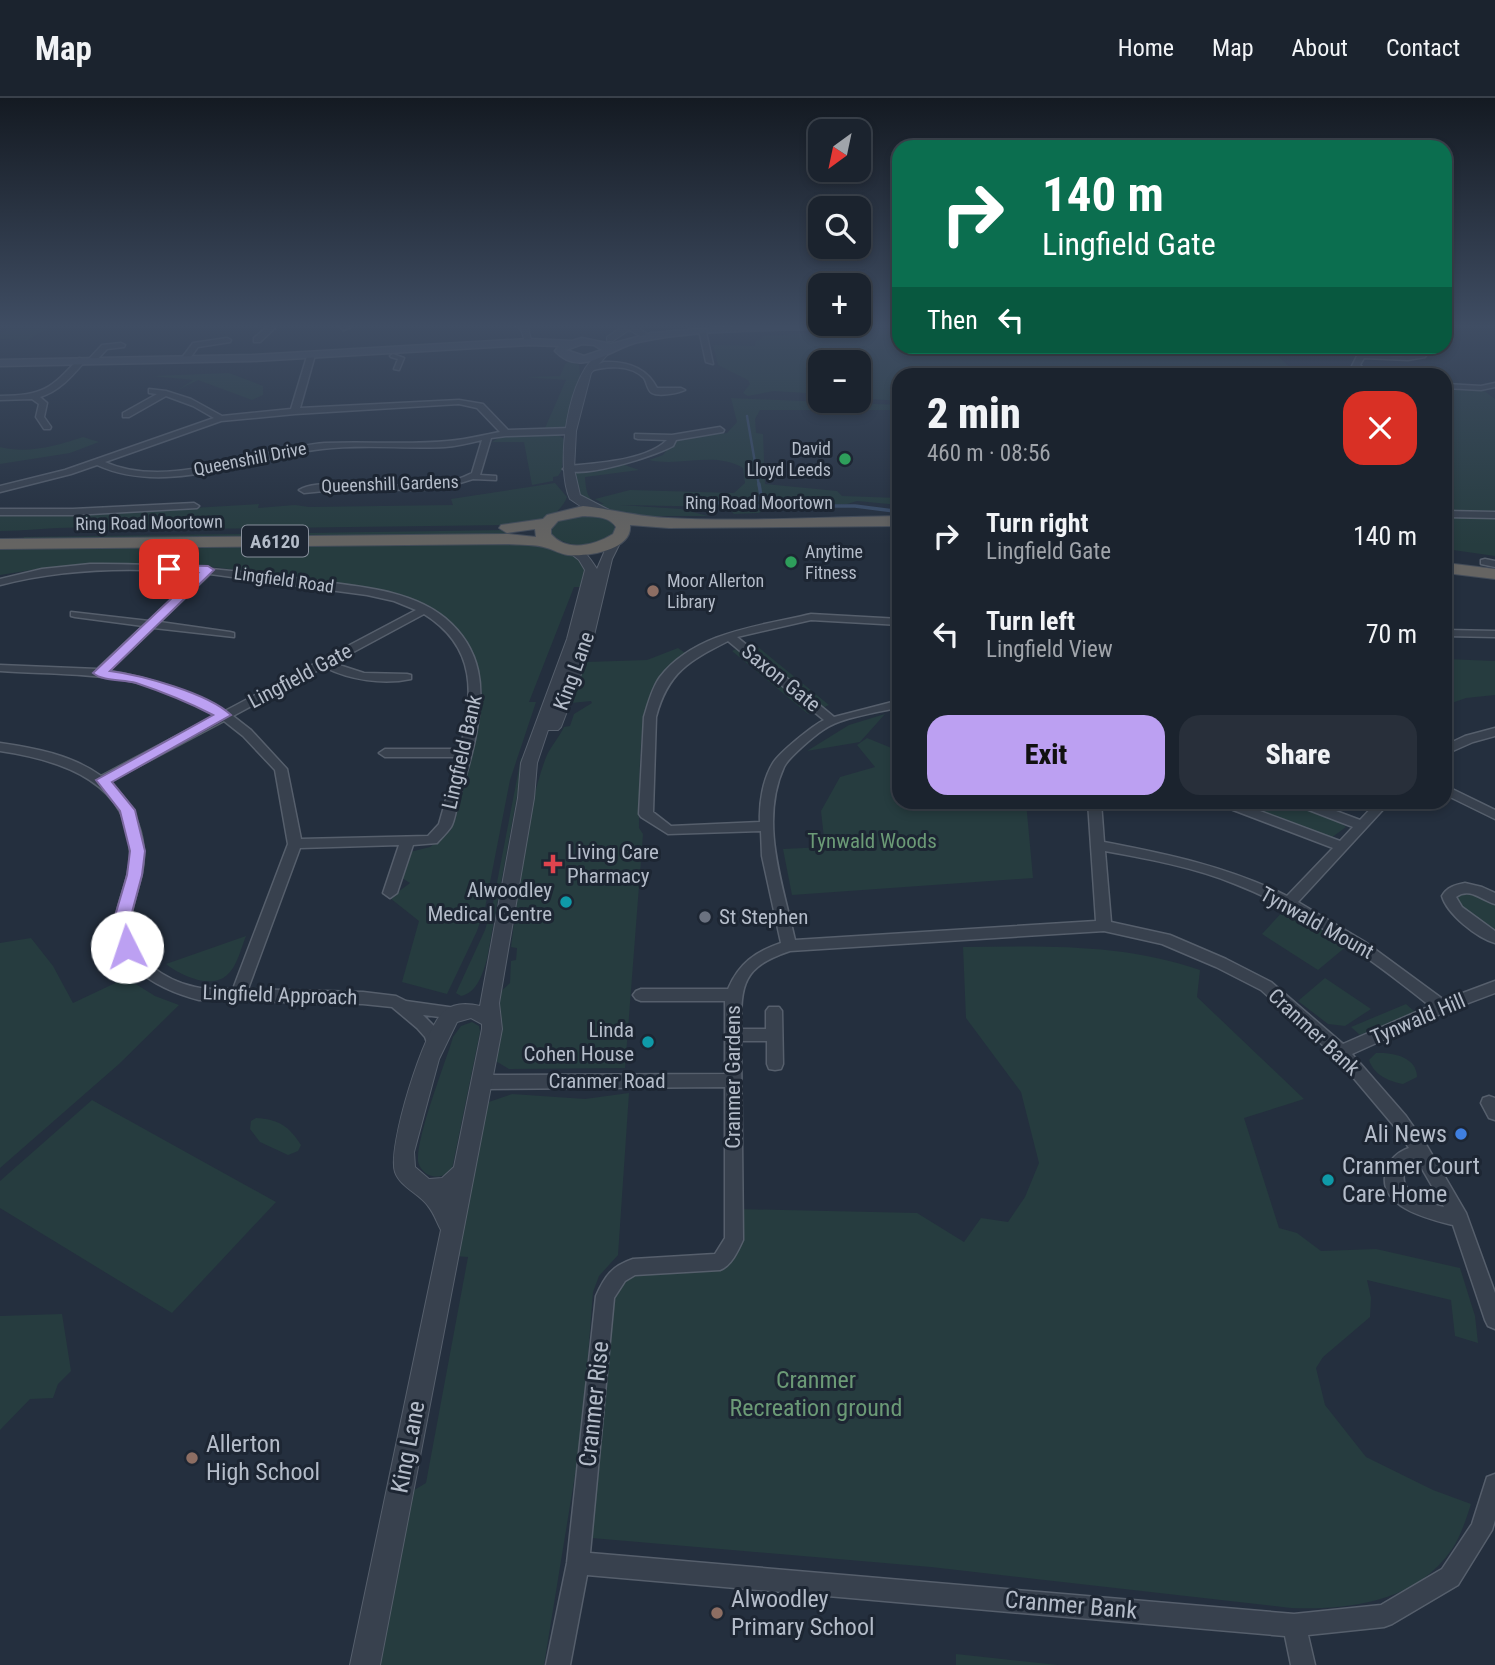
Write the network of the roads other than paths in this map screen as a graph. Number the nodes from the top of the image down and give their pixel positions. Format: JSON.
{"nodes":[{"id":1,"x":36,"y":398,"type":"edge"},
{"id":2,"x":157,"y":398,"type":"edge"},
{"id":3,"x":184,"y":398,"type":"edge"},
{"id":4,"x":299,"y":398,"type":"edge"},
{"id":5,"x":580,"y":398,"type":"edge"},
{"id":6,"x":295,"y":411,"type":"junction"},
{"id":7,"x":126,"y":415,"type":"dead end"},
{"id":8,"x":220,"y":419,"type":"junction"},
{"id":9,"x":47,"y":427,"type":"dead end"},
{"id":10,"x":720,"y":430,"type":"dead end"},
{"id":11,"x":571,"y":431,"type":"junction"},
{"id":12,"x":506,"y":433,"type":"junction"},
{"id":13,"x":638,"y":436,"type":"dead end"},
{"id":14,"x":487,"y":438,"type":"junction"},
{"id":15,"x":672,"y":438,"type":"junction"},
{"id":16,"x":98,"y":462,"type":"junction"},
{"id":17,"x":568,"y":469,"type":"junction"},
{"id":18,"x":474,"y":477,"type":"junction"},
{"id":19,"x":0,"y":489,"type":"edge"},
{"id":20,"x":304,"y":490,"type":"dead end"},
{"id":21,"x":494,"y":490,"type":"dead end"},
{"id":22,"x":574,"y":497,"type":"junction"},
{"id":23,"x":194,"y":506,"type":"dead end"},
{"id":24,"x":0,"y":512,"type":"edge"},
{"id":25,"x":1452,"y":514,"type":"edge"},
{"id":26,"x":1495,"y":515,"type":"edge"},
{"id":27,"x":612,"y":516,"type":"junction"},
{"id":28,"x":554,"y":519,"type":"junction"},
{"id":29,"x":892,"y":521,"type":"edge"},
{"id":30,"x":892,"y":530,"type":"edge"},
{"id":31,"x":0,"y":534,"type":"edge"},
{"id":32,"x":617,"y":539,"type":"junction"},
{"id":33,"x":550,"y":543,"type":"junction"},
{"id":34,"x":0,"y":544,"type":"edge"},
{"id":35,"x":572,"y":549,"type":"junction"},
{"id":36,"x":1452,"y":558,"type":"edge"},
{"id":37,"x":1492,"y":566,"type":"edge"},
{"id":38,"x":1452,"y":568,"type":"edge"},
{"id":39,"x":208,"y":570,"type":"junction"},
{"id":40,"x":0,"y":582,"type":"edge"},
{"id":41,"x":422,"y":611,"type":"junction"},
{"id":42,"x":75,"y":614,"type":"dead end"},
{"id":43,"x":438,"y":618,"type":"joint"},
{"id":44,"x":892,"y":622,"type":"edge"},
{"id":45,"x":152,"y":624,"type":"junction"},
{"id":46,"x":1452,"y":633,"type":"edge"},
{"id":47,"x":1495,"y":634,"type":"edge"},
{"id":48,"x":230,"y":635,"type":"dead end"},
{"id":49,"x":729,"y":636,"type":"junction"},
{"id":50,"x":324,"y":663,"type":"junction"},
{"id":51,"x":0,"y":668,"type":"edge"},
{"id":52,"x":100,"y":673,"type":"junction"},
{"id":53,"x":407,"y":677,"type":"dead end"},
{"id":54,"x":892,"y":705,"type":"edge"},
{"id":55,"x":224,"y":715,"type":"junction"},
{"id":56,"x":832,"y":721,"type":"junction"},
{"id":57,"x":1495,"y":732,"type":"edge"},
{"id":58,"x":0,"y":747,"type":"edge"},
{"id":59,"x":1452,"y":747,"type":"edge"},
{"id":60,"x":385,"y":753,"type":"dead end"},
{"id":61,"x":464,"y":753,"type":"junction"},
{"id":62,"x":103,"y":780,"type":"junction"},
{"id":63,"x":1452,"y":793,"type":"edge"},
{"id":64,"x":526,"y":798,"type":"junction"},
{"id":65,"x":1094,"y":809,"type":"edge"},
{"id":66,"x":1243,"y":809,"type":"edge"},
{"id":67,"x":1319,"y":809,"type":"edge"},
{"id":68,"x":1377,"y":809,"type":"edge"},
{"id":69,"x":1495,"y":815,"type":"edge"},
{"id":70,"x":1361,"y":825,"type":"junction"},
{"id":71,"x":767,"y":826,"type":"junction"},
{"id":72,"x":407,"y":842,"type":"junction"},
{"id":73,"x":295,"y":844,"type":"junction"},
{"id":74,"x":1097,"y":845,"type":"junction"},
{"id":75,"x":1343,"y":847,"type":"junction"},
{"id":76,"x":390,"y":893,"type":"dead end"},
{"id":77,"x":1495,"y":899,"type":"edge"},
{"id":78,"x":1289,"y":903,"type":"junction"},
{"id":79,"x":1104,"y":926,"type":"junction"},
{"id":80,"x":1495,"y":938,"type":"edge"},
{"id":81,"x":789,"y":946,"type":"junction"},
{"id":82,"x":494,"y":981,"type":"junction"},
{"id":83,"x":1495,"y":987,"type":"edge"},
{"id":84,"x":641,"y":995,"type":"dead end"},
{"id":85,"x":733,"y":995,"type":"junction"},
{"id":86,"x":238,"y":996,"type":"junction"},
{"id":87,"x":402,"y":1006,"type":"junction"},
{"id":88,"x":1442,"y":1007,"type":"junction"},
{"id":89,"x":774,"y":1011,"type":"dead end"},
{"id":90,"x":460,"y":1012,"type":"junction"},
{"id":91,"x":491,"y":1020,"type":"junction"},
{"id":92,"x":733,"y":1035,"type":"junction"},
{"id":93,"x":773,"y":1035,"type":"junction"},
{"id":94,"x":435,"y":1044,"type":"junction"},
{"id":95,"x":1341,"y":1052,"type":"junction"},
{"id":96,"x":775,"y":1064,"type":"dead end"},
{"id":97,"x":733,"y":1080,"type":"junction"},
{"id":98,"x":482,"y":1082,"type":"junction"},
{"id":99,"x":1421,"y":1151,"type":"junction"},
{"id":100,"x":465,"y":1171,"type":"junction"},
{"id":101,"x":427,"y":1189,"type":"junction"},
{"id":102,"x":1460,"y":1219,"type":"junction"},
{"id":103,"x":452,"y":1229,"type":"junction"},
{"id":104,"x":734,"y":1240,"type":"joint"},
{"id":105,"x":1495,"y":1320,"type":"edge"},
{"id":106,"x":1495,"y":1485,"type":"edge"},
{"id":107,"x":578,"y":1563,"type":"junction"},
{"id":108,"x":1294,"y":1625,"type":"junction"},
{"id":109,"x":365,"y":1665,"type":"edge"},
{"id":110,"x":558,"y":1665,"type":"edge"},
{"id":111,"x":1303,"y":1665,"type":"edge"}],
"edges":[{"from":1,"to":9,"type":"street"},
{"from":2,"to":7,"type":"street"},
{"from":3,"to":8,"type":"street"},
{"from":4,"to":6,"type":"street"},
{"from":5,"to":11,"type":"street"},
{"from":6,"to":8,"type":"street"},
{"from":6,"to":12,"type":"street"},
{"from":8,"to":16,"type":"street"},
{"from":10,"to":15,"type":"street"},
{"from":11,"to":12,"type":"street","name":"Queenshill Drive"},
{"from":11,"to":17,"type":"street"},
{"from":12,"to":14,"type":"street","name":"Queenshill Drive"},
{"from":13,"to":15,"type":"street"},
{"from":14,"to":16,"type":"street","name":"Queenshill Drive"},
{"from":14,"to":18,"type":"street","name":"Queenshill Gardens"},
{"from":15,"to":17,"type":"street"},
{"from":16,"to":19,"type":"street"},
{"from":17,"to":22,"type":"street"},
{"from":18,"to":20,"type":"street","name":"Queenshill Gardens"},
{"from":18,"to":21,"type":"street","name":"Queenshill Gardens"},
{"from":22,"to":27,"type":"street"},
{"from":22,"to":28,"type":"street"},
{"from":23,"to":24,"type":"street"},
{"from":25,"to":26,"type":"street"},
{"from":27,"to":28,"type":"highway","number":"A6120"},
{"from":27,"to":29,"type":"highway","name":"Ring Road Moortown","number":"A6120"},
{"from":27,"to":32,"type":"highway"},
{"from":28,"to":31,"type":"highway","name":"Ring Road Moortown","number":"A6120"},
{"from":28,"to":33,"type":"highway"},
{"from":30,"to":32,"type":"highway","name":"Ring Road Moortown","number":"A6120"},
{"from":32,"to":35,"type":"highway","number":"A6120"},
{"from":32,"to":64,"type":"street","name":"King Lane"},
{"from":33,"to":34,"type":"highway","name":"Ring Road Moortown","number":"A6120"},
{"from":33,"to":35,"type":"highway","number":"A6120"},
{"from":35,"to":64,"type":"street","name":"King Lane"},
{"from":36,"to":37,"type":"highway"},
{"from":37,"to":38,"type":"highway"},
{"from":39,"to":40,"type":"street","name":"Lingfield Road"},
{"from":39,"to":41,"type":"street","name":"Lingfield Road"},
{"from":39,"to":45,"type":"street"},
{"from":41,"to":43,"type":"street","name":"Lingfield Road"},
{"from":41,"to":50,"type":"street","name":"Lingfield Gate"},
{"from":42,"to":45,"type":"street"},
{"from":43,"to":61,"type":"street","name":"Lingfield Bank"},
{"from":44,"to":49,"type":"street"},
{"from":45,"to":48,"type":"street"},
{"from":45,"to":52,"type":"street"},
{"from":46,"to":47,"type":"street"},
{"from":49,"to":56,"type":"street","name":"Saxon Gate"},
{"from":49,"to":71,"type":"street"},
{"from":50,"to":53,"type":"street"},
{"from":50,"to":55,"type":"street","name":"Lingfield Gate"},
{"from":51,"to":52,"type":"street"},
{"from":52,"to":55,"type":"street"},
{"from":54,"to":56,"type":"street"},
{"from":55,"to":62,"type":"street","name":"Lingfield Gate"},
{"from":55,"to":73,"type":"street"},
{"from":56,"to":71,"type":"street"},
{"from":57,"to":59,"type":"street"},
{"from":58,"to":62,"type":"street","name":"Lingfield Approach"},
{"from":60,"to":61,"type":"street"},
{"from":61,"to":72,"type":"street","name":"Lingfield Bank"},
{"from":62,"to":86,"type":"street","name":"Lingfield Approach"},
{"from":63,"to":69,"type":"street"},
{"from":64,"to":82,"type":"street","name":"King Lane"},
{"from":65,"to":74,"type":"street"},
{"from":66,"to":75,"type":"street"},
{"from":67,"to":70,"type":"street"},
{"from":68,"to":70,"type":"street"},
{"from":70,"to":75,"type":"street"},
{"from":71,"to":81,"type":"street"},
{"from":72,"to":73,"type":"street","name":"Lingfield Bank"},
{"from":72,"to":76,"type":"street"},
{"from":73,"to":86,"type":"street"},
{"from":74,"to":78,"type":"street","name":"Tynwald Mount"},
{"from":74,"to":79,"type":"street"},
{"from":75,"to":78,"type":"street"},
{"from":77,"to":80,"type":"street"},
{"from":78,"to":88,"type":"street","name":"Tynwald Mount"},
{"from":79,"to":81,"type":"street","name":"Cranmer Bank"},
{"from":79,"to":95,"type":"street","name":"Cranmer Bank"},
{"from":81,"to":85,"type":"street","name":"Cranmer Gardens"},
{"from":82,"to":90,"type":"street"},
{"from":82,"to":91,"type":"street","name":"King Lane"},
{"from":83,"to":88,"type":"street","name":"Tynwald Hill"},
{"from":84,"to":85,"type":"street"},
{"from":85,"to":92,"type":"street","name":"Cranmer Gardens"},
{"from":86,"to":87,"type":"street","name":"Lingfield Approach"},
{"from":87,"to":90,"type":"street","name":"Lingfield Approach"},
{"from":87,"to":94,"type":"street"},
{"from":88,"to":95,"type":"street","name":"Tynwald Hill"},
{"from":89,"to":93,"type":"street"},
{"from":90,"to":91,"type":"street"},
{"from":90,"to":94,"type":"street"},
{"from":91,"to":98,"type":"street","name":"King Lane"},
{"from":92,"to":93,"type":"street"},
{"from":92,"to":97,"type":"street","name":"Cranmer Gardens"},
{"from":93,"to":96,"type":"street"},
{"from":94,"to":101,"type":"street"},
{"from":95,"to":99,"type":"street","name":"Cranmer Bank"},
{"from":97,"to":98,"type":"street","name":"Cranmer Road"},
{"from":97,"to":104,"type":"street","name":"Cranmer Gardens"},
{"from":98,"to":100,"type":"street","name":"King Lane"},
{"from":99,"to":102,"type":"street","name":"Cranmer Bank"},
{"from":99,"to":102,"type":"street"},
{"from":100,"to":101,"type":"street"},
{"from":100,"to":103,"type":"street","name":"King Lane"},
{"from":101,"to":103,"type":"street"},
{"from":102,"to":105,"type":"street","name":"Cranmer Bank"},
{"from":103,"to":109,"type":"street","name":"King Lane"},
{"from":104,"to":107,"type":"street","name":"Cranmer Rise"},
{"from":106,"to":108,"type":"street","name":"Cranmer Bank"},
{"from":107,"to":108,"type":"street","name":"Cranmer Bank"},
{"from":107,"to":110,"type":"street","name":"Cranmer Rise"},
{"from":108,"to":111,"type":"street"}]}
